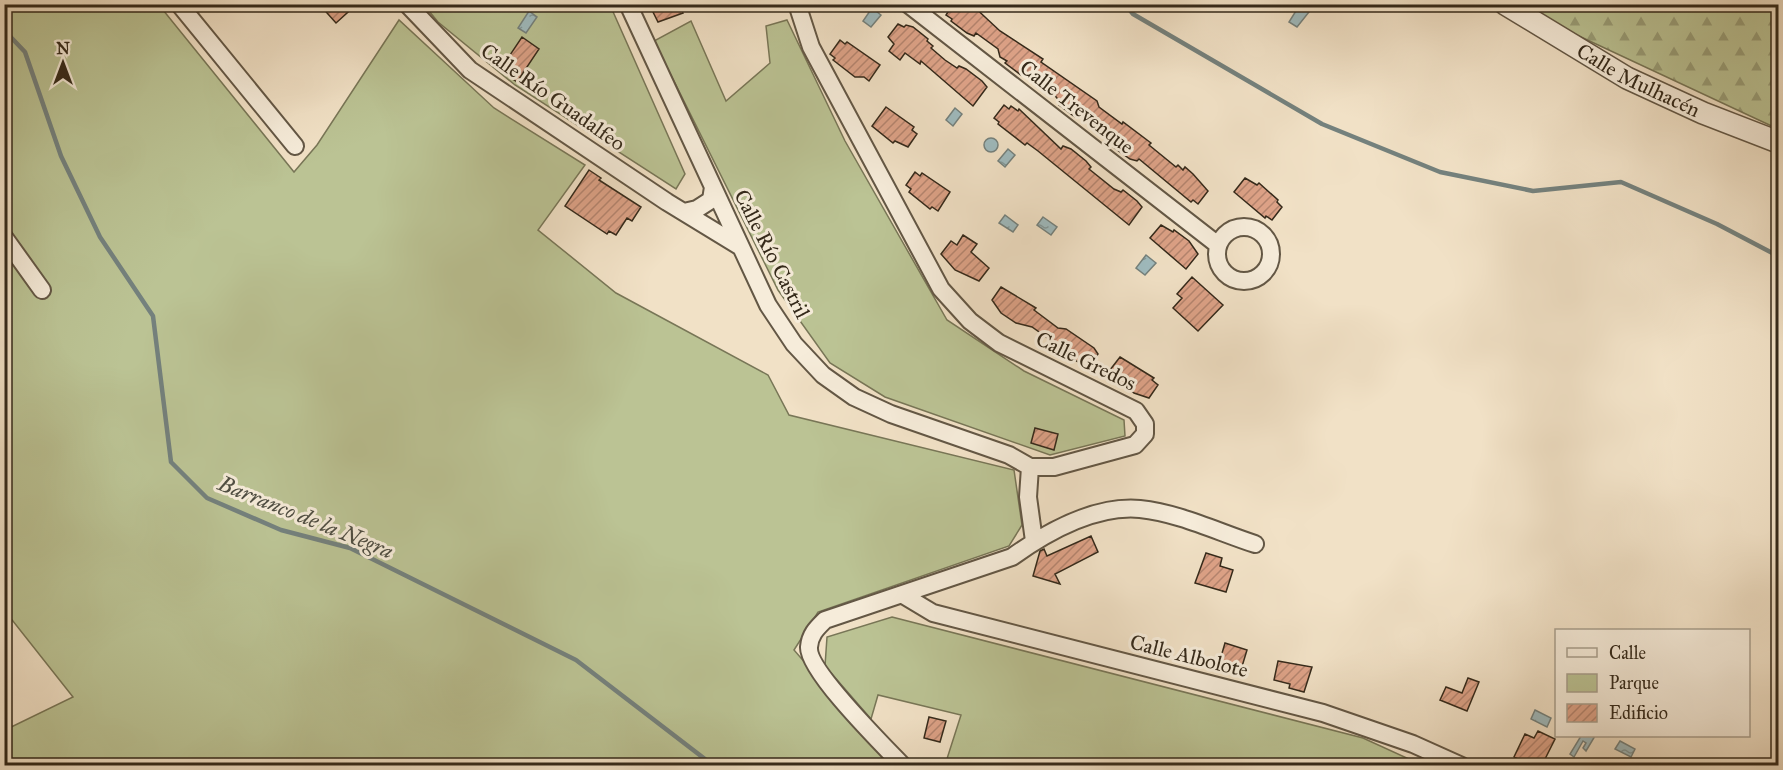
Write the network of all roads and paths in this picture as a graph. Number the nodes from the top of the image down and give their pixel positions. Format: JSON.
{"nodes":[{"id":1,"x":179,"y":4,"type":"edge"},
{"id":2,"x":407,"y":4,"type":"edge"},
{"id":3,"x":627,"y":4,"type":"edge"},
{"id":4,"x":797,"y":4,"type":"edge"},
{"id":5,"x":908,"y":4,"type":"edge"},
{"id":6,"x":1505,"y":4,"type":"edge"},
{"id":7,"x":1779,"y":142,"type":"edge"},
{"id":8,"x":295,"y":146,"type":"dead end"},
{"id":9,"x":712,"y":187,"type":"junction"},
{"id":10,"x":684,"y":212,"type":"junction"},
{"id":11,"x":4,"y":237,"type":"edge"},
{"id":12,"x":1218,"y":245,"type":"dead end"},
{"id":13,"x":739,"y":246,"type":"junction"},
{"id":14,"x":42,"y":290,"type":"dead end"},
{"id":15,"x":1030,"y":467,"type":"junction"},
{"id":16,"x":1034,"y":541,"type":"junction"},
{"id":17,"x":1255,"y":544,"type":"dead end"},
{"id":18,"x":903,"y":596,"type":"junction"},
{"id":19,"x":903,"y":765,"type":"edge"},
{"id":20,"x":1462,"y":765,"type":"edge"}],
"edges":[{"from":1,"to":8,"type":"street"},
{"from":2,"to":10,"type":"street","name":"Calle Río Guadalfeo"},
{"from":3,"to":9,"type":"street","name":"Calle Río Castril"},
{"from":4,"to":15,"type":"street","name":"Calle Gredos"},
{"from":5,"to":12,"type":"street","name":"Calle Trevenque"},
{"from":6,"to":7,"type":"street","name":"Calle Mulhacén"},
{"from":9,"to":10,"type":"street"},
{"from":9,"to":13,"type":"street","name":"Calle Río Castril"},
{"from":10,"to":13,"type":"street","name":"Calle Río Guadalfeo"},
{"from":11,"to":14,"type":"street"},
{"from":13,"to":15,"type":"street","name":"Calle Río Castril"},
{"from":15,"to":16,"type":"street"},
{"from":16,"to":17,"type":"street"},
{"from":16,"to":18,"type":"street"},
{"from":18,"to":19,"type":"street"},
{"from":18,"to":20,"type":"street","name":"Calle Albolote"}]}
